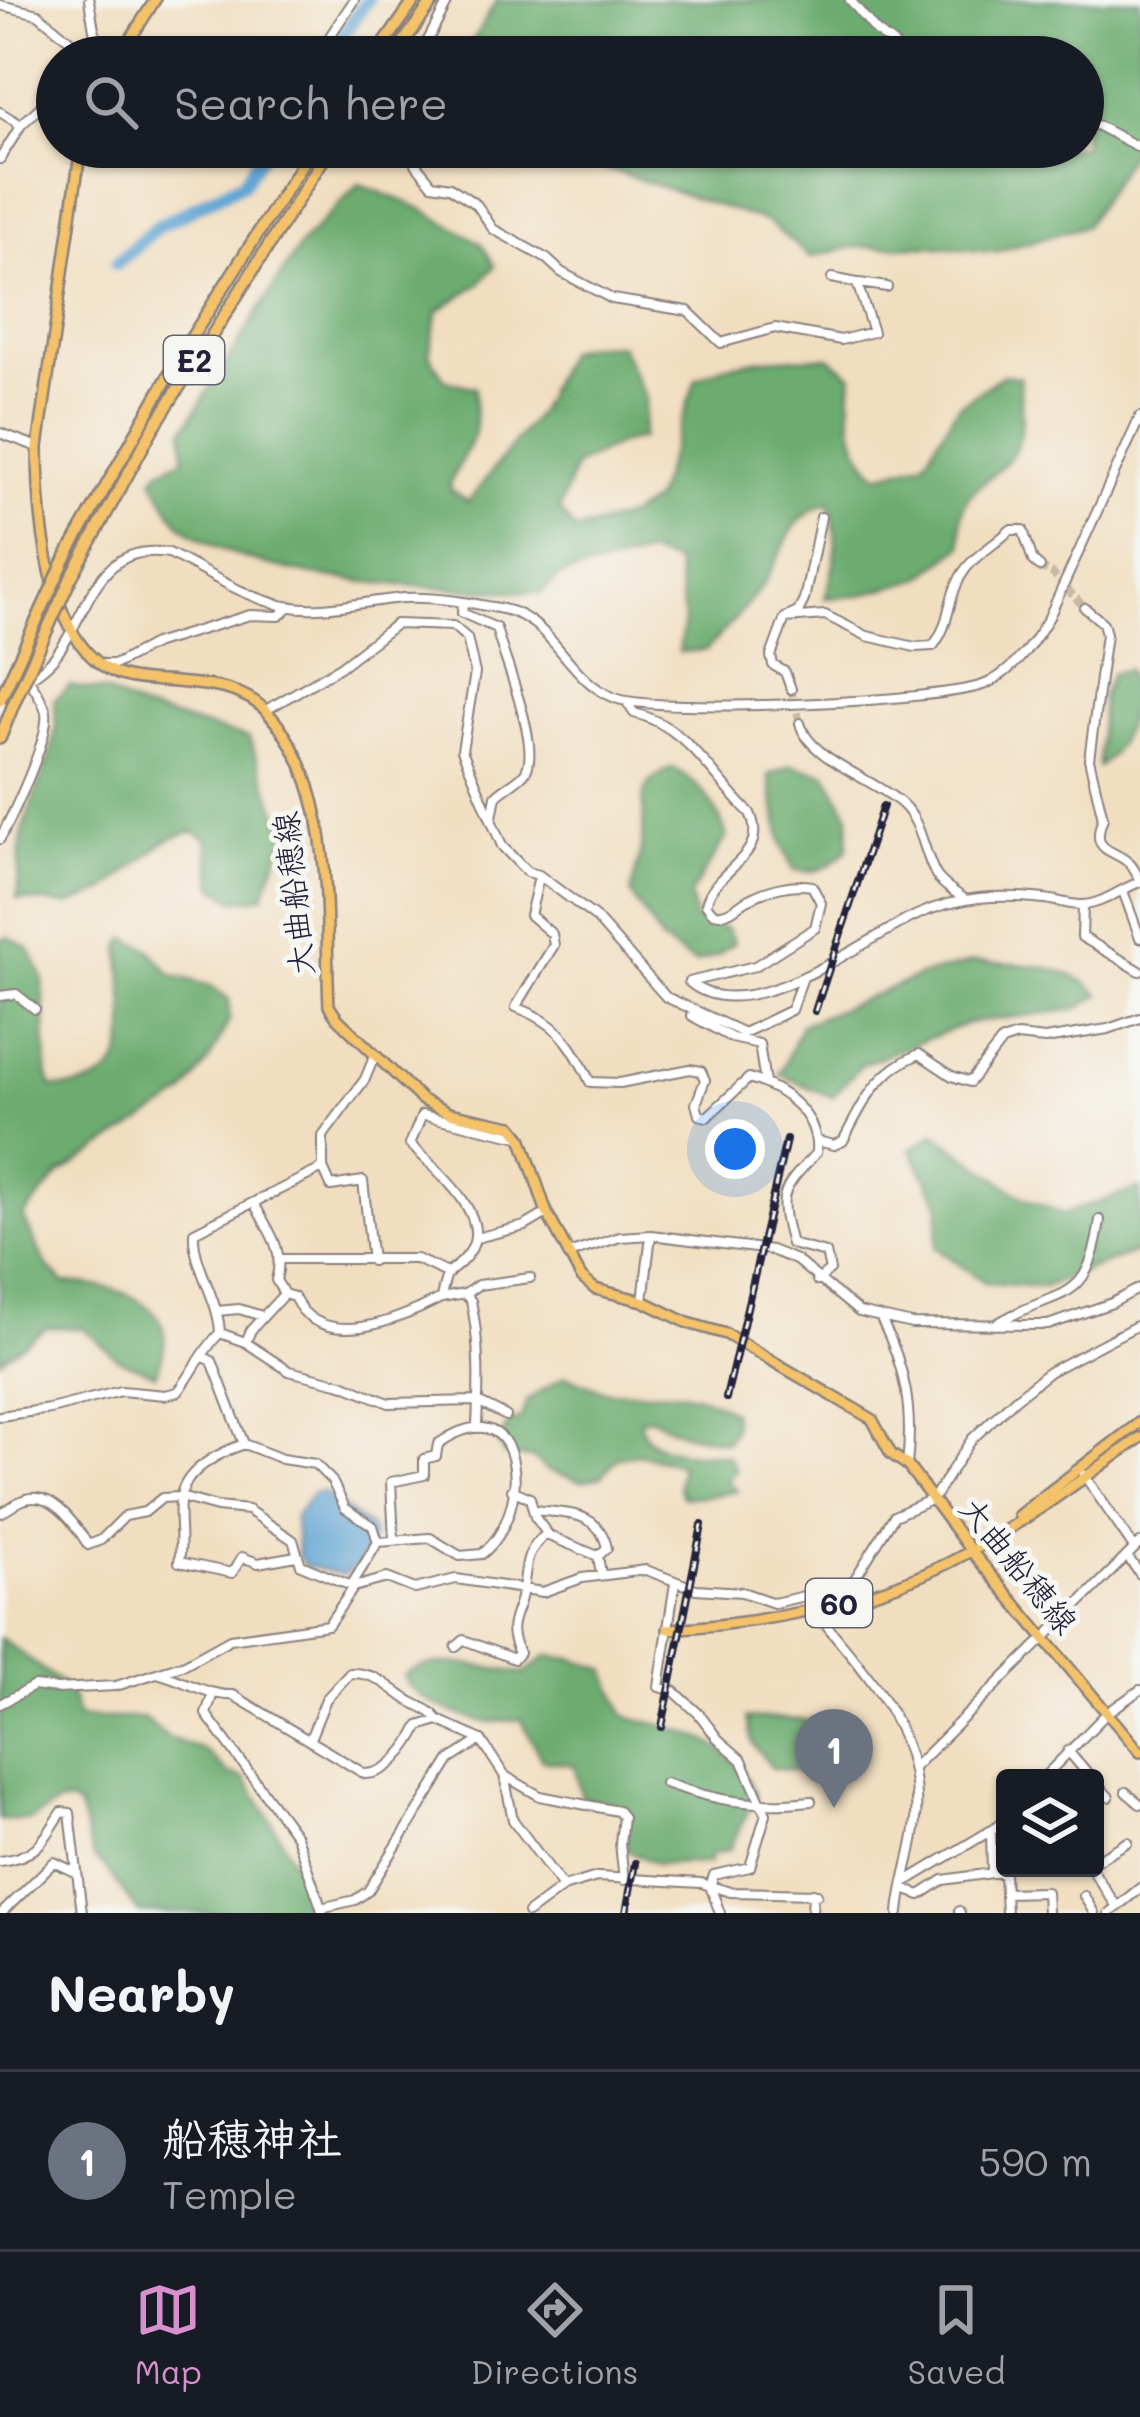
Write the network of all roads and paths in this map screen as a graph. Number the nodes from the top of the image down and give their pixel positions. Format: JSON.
{"nodes":[{"id":1,"x":89,"y":0,"type":"edge"},
{"id":2,"x":154,"y":0,"type":"edge"},
{"id":3,"x":354,"y":0,"type":"edge"},
{"id":4,"x":416,"y":0,"type":"edge"},
{"id":5,"x":434,"y":0,"type":"edge"},
{"id":6,"x":449,"y":0,"type":"edge"},
{"id":7,"x":850,"y":0,"type":"edge"},
{"id":8,"x":0,"y":5,"type":"edge"},
{"id":9,"x":68,"y":36,"type":"edge"},
{"id":10,"x":94,"y":36,"type":"edge"},
{"id":11,"x":132,"y":36,"type":"edge"},
{"id":12,"x":330,"y":36,"type":"edge"},
{"id":13,"x":390,"y":36,"type":"edge"},
{"id":14,"x":408,"y":36,"type":"edge"},
{"id":15,"x":429,"y":36,"type":"edge"},
{"id":16,"x":883,"y":36,"type":"edge"},
{"id":17,"x":36,"y":111,"type":"edge"},
{"id":18,"x":0,"y":112,"type":"edge"},
{"id":19,"x":21,"y":125,"type":"junction"},
{"id":20,"x":1104,"y":129,"type":"edge"},
{"id":21,"x":1140,"y":148,"type":"edge"},
{"id":22,"x":0,"y":159,"type":"edge"},
{"id":23,"x":78,"y":168,"type":"edge"},
{"id":24,"x":301,"y":168,"type":"edge"},
{"id":25,"x":319,"y":168,"type":"edge"},
{"id":26,"x":419,"y":168,"type":"edge"},
{"id":27,"x":832,"y":278,"type":"dead end"},
{"id":28,"x":857,"y":283,"type":"junction"},
{"id":29,"x":887,"y":287,"type":"dead end"},
{"id":30,"x":1140,"y":417,"type":"edge"},
{"id":31,"x":0,"y":433,"type":"edge"},
{"id":32,"x":38,"y":447,"type":"junction"},
{"id":33,"x":821,"y":517,"type":"dead end"},
{"id":34,"x":1040,"y":567,"type":"tunnel mouth"},
{"id":35,"x":463,"y":604,"type":"junction"},
{"id":36,"x":290,"y":607,"type":"junction"},
{"id":37,"x":1085,"y":608,"type":"tunnel mouth"},
{"id":38,"x":785,"y":618,"type":"junction"},
{"id":39,"x":69,"y":632,"type":"junction"},
{"id":40,"x":100,"y":664,"type":"junction"},
{"id":41,"x":28,"y":678,"type":"junction"},
{"id":42,"x":791,"y":689,"type":"tunnel mouth"},
{"id":43,"x":0,"y":698,"type":"edge"},
{"id":44,"x":627,"y":702,"type":"junction"},
{"id":45,"x":266,"y":710,"type":"junction"},
{"id":46,"x":800,"y":723,"type":"tunnel mouth"},
{"id":47,"x":0,"y":738,"type":"edge"},
{"id":48,"x":496,"y":835,"type":"junction"},
{"id":49,"x":0,"y":839,"type":"edge"},
{"id":50,"x":539,"y":875,"type":"junction"},
{"id":51,"x":1140,"y":881,"type":"edge"},
{"id":52,"x":1123,"y":891,"type":"junction"},
{"id":53,"x":963,"y":898,"type":"junction"},
{"id":54,"x":1083,"y":906,"type":"junction"},
{"id":55,"x":1140,"y":938,"type":"edge"},
{"id":56,"x":1140,"y":971,"type":"edge"},
{"id":57,"x":802,"y":980,"type":"junction"},
{"id":58,"x":0,"y":996,"type":"edge"},
{"id":59,"x":35,"y":1009,"type":"dead end"},
{"id":60,"x":689,"y":1010,"type":"junction"},
{"id":61,"x":1140,"y":1018,"type":"edge"},
{"id":62,"x":375,"y":1055,"type":"junction"},
{"id":63,"x":765,"y":1083,"type":"junction"},
{"id":64,"x":521,"y":1137,"type":"junction"},
{"id":65,"x":817,"y":1141,"type":"junction"},
{"id":66,"x":323,"y":1168,"type":"junction"},
{"id":67,"x":255,"y":1205,"type":"junction"},
{"id":68,"x":547,"y":1213,"type":"junction"},
{"id":69,"x":1100,"y":1220,"type":"dead end"},
{"id":70,"x":651,"y":1235,"type":"junction"},
{"id":71,"x":476,"y":1238,"type":"junction"},
{"id":72,"x":568,"y":1254,"type":"junction"},
{"id":73,"x":280,"y":1259,"type":"junction"},
{"id":74,"x":372,"y":1261,"type":"junction"},
{"id":75,"x":445,"y":1272,"type":"junction"},
{"id":76,"x":530,"y":1279,"type":"dead end"},
{"id":77,"x":817,"y":1282,"type":"junction"},
{"id":78,"x":1140,"y":1288,"type":"edge"},
{"id":79,"x":284,"y":1294,"type":"junction"},
{"id":80,"x":465,"y":1294,"type":"junction"},
{"id":81,"x":441,"y":1298,"type":"junction"},
{"id":82,"x":643,"y":1301,"type":"junction"},
{"id":83,"x":217,"y":1311,"type":"junction"},
{"id":84,"x":262,"y":1316,"type":"junction"},
{"id":85,"x":881,"y":1318,"type":"junction"},
{"id":86,"x":997,"y":1324,"type":"junction"},
{"id":87,"x":1140,"y":1324,"type":"edge"},
{"id":88,"x":220,"y":1333,"type":"junction"},
{"id":89,"x":245,"y":1342,"type":"junction"},
{"id":90,"x":204,"y":1357,"type":"junction"},
{"id":91,"x":476,"y":1401,"type":"junction"},
{"id":92,"x":0,"y":1416,"type":"edge"},
{"id":93,"x":506,"y":1416,"type":"dead end"},
{"id":94,"x":1140,"y":1422,"type":"edge"},
{"id":95,"x":477,"y":1425,"type":"junction"},
{"id":96,"x":1140,"y":1438,"type":"edge"},
{"id":97,"x":244,"y":1444,"type":"junction"},
{"id":98,"x":907,"y":1466,"type":"junction"},
{"id":99,"x":1082,"y":1472,"type":"junction"},
{"id":100,"x":512,"y":1490,"type":"junction"},
{"id":101,"x":180,"y":1497,"type":"junction"},
{"id":102,"x":933,"y":1499,"type":"junction"},
{"id":103,"x":535,"y":1510,"type":"junction"},
{"id":104,"x":0,"y":1513,"type":"edge"},
{"id":105,"x":549,"y":1536,"type":"junction"},
{"id":106,"x":394,"y":1539,"type":"junction"},
{"id":107,"x":378,"y":1542,"type":"junction"},
{"id":108,"x":1134,"y":1549,"type":"edge"},
{"id":109,"x":971,"y":1551,"type":"junction"},
{"id":110,"x":296,"y":1556,"type":"junction"},
{"id":111,"x":460,"y":1556,"type":"junction"},
{"id":112,"x":598,"y":1556,"type":"junction"},
{"id":113,"x":601,"y":1574,"type":"junction"},
{"id":114,"x":1140,"y":1574,"type":"edge"},
{"id":115,"x":456,"y":1579,"type":"junction"},
{"id":116,"x":675,"y":1582,"type":"junction"},
{"id":117,"x":353,"y":1586,"type":"junction"},
{"id":118,"x":523,"y":1590,"type":"junction"},
{"id":119,"x":818,"y":1608,"type":"junction"},
{"id":120,"x":668,"y":1629,"type":"junction"},
{"id":121,"x":1043,"y":1638,"type":"junction"},
{"id":122,"x":456,"y":1647,"type":"dead end"},
{"id":123,"x":159,"y":1673,"type":"junction"},
{"id":124,"x":1140,"y":1690,"type":"edge"},
{"id":125,"x":212,"y":1696,"type":"junction"},
{"id":126,"x":0,"y":1704,"type":"edge"},
{"id":127,"x":1107,"y":1713,"type":"junction"},
{"id":128,"x":438,"y":1720,"type":"junction"},
{"id":129,"x":310,"y":1739,"type":"junction"},
{"id":130,"x":481,"y":1740,"type":"junction"},
{"id":131,"x":1068,"y":1751,"type":"junction"},
{"id":132,"x":1140,"y":1752,"type":"edge"},
{"id":133,"x":913,"y":1768,"type":"junction"},
{"id":134,"x":1051,"y":1769,"type":"edge"},
{"id":135,"x":1084,"y":1769,"type":"edge"},
{"id":136,"x":504,"y":1775,"type":"junction"},
{"id":137,"x":665,"y":1783,"type":"dead end"},
{"id":138,"x":1104,"y":1792,"type":"edge"},
{"id":139,"x":1126,"y":1792,"type":"dead end"},
{"id":140,"x":1109,"y":1797,"type":"dead end"},
{"id":141,"x":812,"y":1801,"type":"dead end"},
{"id":142,"x":1140,"y":1804,"type":"edge"},
{"id":143,"x":764,"y":1806,"type":"junction"},
{"id":144,"x":996,"y":1828,"type":"edge"},
{"id":145,"x":992,"y":1831,"type":"junction"},
{"id":146,"x":1128,"y":1842,"type":"dead end"},
{"id":147,"x":1104,"y":1857,"type":"edge"},
{"id":148,"x":0,"y":1861,"type":"edge"},
{"id":149,"x":74,"y":1871,"type":"junction"},
{"id":150,"x":992,"y":1873,"type":"junction"},
{"id":151,"x":1099,"y":1877,"type":"edge"},
{"id":152,"x":624,"y":1880,"type":"junction"},
{"id":153,"x":710,"y":1886,"type":"junction"},
{"id":154,"x":904,"y":1886,"type":"junction"},
{"id":155,"x":563,"y":1887,"type":"junction"},
{"id":156,"x":1140,"y":1888,"type":"edge"},
{"id":157,"x":1005,"y":1894,"type":"junction"},
{"id":158,"x":1084,"y":1896,"type":"dead end"},
{"id":159,"x":1113,"y":1910,"type":"edge"},
{"id":160,"x":322,"y":1911,"type":"edge"},
{"id":161,"x":2,"y":1913,"type":"edge"},
{"id":162,"x":82,"y":1913,"type":"edge"},
{"id":163,"x":528,"y":1913,"type":"edge"},
{"id":164,"x":720,"y":1913,"type":"edge"},
{"id":165,"x":812,"y":1913,"type":"edge"},
{"id":166,"x":899,"y":1913,"type":"edge"},
{"id":167,"x":1006,"y":1913,"type":"edge"},
{"id":168,"x":1047,"y":1913,"type":"edge"},
{"id":169,"x":1094,"y":1913,"type":"edge"}],
"edges":[{"from":1,"to":10,"type":"street"},
{"from":2,"to":11,"type":"main road"},
{"from":3,"to":12,"type":"street"},
{"from":4,"to":13,"type":"highway"},
{"from":5,"to":14,"type":"highway"},
{"from":6,"to":15,"type":"street"},
{"from":7,"to":16,"type":"street"},
{"from":8,"to":9,"type":"street"},
{"from":17,"to":19,"type":"street"},
{"from":18,"to":19,"type":"street"},
{"from":19,"to":22,"type":"street"},
{"from":20,"to":21,"type":"street"},
{"from":23,"to":32,"type":"main road"},
{"from":24,"to":43,"type":"highway","number":"E2","bridge":true},
{"from":25,"to":47,"type":"highway","number":"E2","bridge":true},
{"from":26,"to":28,"type":"street"},
{"from":27,"to":28,"type":"street"},
{"from":28,"to":29,"type":"street"},
{"from":30,"to":44,"type":"street"},
{"from":31,"to":32,"type":"street"},
{"from":32,"to":39,"type":"main road"},
{"from":33,"to":38,"type":"street"},
{"from":34,"to":38,"type":"street"},
{"from":35,"to":36,"type":"street"},
{"from":35,"to":44,"type":"street"},
{"from":35,"to":48,"type":"street"},
{"from":36,"to":39,"type":"street"},
{"from":36,"to":40,"type":"street"},
{"from":37,"to":51,"type":"street"},
{"from":38,"to":42,"type":"street"},
{"from":39,"to":40,"type":"main road"},
{"from":39,"to":41,"type":"street"},
{"from":40,"to":45,"type":"main road"},
{"from":41,"to":43,"type":"street"},
{"from":41,"to":49,"type":"street"},
{"from":44,"to":57,"type":"street"},
{"from":45,"to":48,"type":"street"},
{"from":45,"to":62,"type":"main road","name":"大曲船穂線"},
{"from":46,"to":53,"type":"street"},
{"from":48,"to":50,"type":"street"},
{"from":50,"to":60,"type":"street"},
{"from":50,"to":63,"type":"street"},
{"from":51,"to":52,"type":"street"},
{"from":52,"to":54,"type":"street"},
{"from":52,"to":55,"type":"street"},
{"from":53,"to":54,"type":"street"},
{"from":53,"to":57,"type":"street"},
{"from":54,"to":56,"type":"street"},
{"from":57,"to":60,"type":"street"},
{"from":58,"to":59,"type":"street"},
{"from":60,"to":63,"type":"street"},
{"from":61,"to":65,"type":"street"},
{"from":62,"to":64,"type":"main road","name":"大曲船穂線"},
{"from":62,"to":66,"type":"street"},
{"from":63,"to":65,"type":"street"},
{"from":64,"to":68,"type":"main road","name":"大曲船穂線"},
{"from":64,"to":71,"type":"street"},
{"from":65,"to":77,"type":"street"},
{"from":66,"to":67,"type":"street"},
{"from":66,"to":74,"type":"street"},
{"from":67,"to":73,"type":"street"},
{"from":67,"to":83,"type":"street"},
{"from":68,"to":71,"type":"street"},
{"from":68,"to":72,"type":"main road","name":"大曲船穂線"},
{"from":69,"to":86,"type":"street"},
{"from":70,"to":72,"type":"street"},
{"from":70,"to":77,"type":"street"},
{"from":70,"to":82,"type":"street"},
{"from":71,"to":75,"type":"street"},
{"from":72,"to":82,"type":"main road","name":"大曲船穂線"},
{"from":73,"to":74,"type":"street"},
{"from":73,"to":79,"type":"street"},
{"from":74,"to":75,"type":"street"},
{"from":75,"to":81,"type":"street"},
{"from":76,"to":80,"type":"street"},
{"from":77,"to":85,"type":"street"},
{"from":78,"to":86,"type":"street"},
{"from":79,"to":81,"type":"street"},
{"from":79,"to":84,"type":"street"},
{"from":80,"to":81,"type":"street"},
{"from":80,"to":91,"type":"street"},
{"from":82,"to":98,"type":"main road","name":"大曲船穂線"},
{"from":83,"to":84,"type":"street"},
{"from":83,"to":88,"type":"street"},
{"from":84,"to":89,"type":"street"},
{"from":85,"to":86,"type":"street"},
{"from":85,"to":98,"type":"street"},
{"from":87,"to":102,"type":"street"},
{"from":88,"to":89,"type":"street"},
{"from":88,"to":90,"type":"street"},
{"from":89,"to":91,"type":"street"},
{"from":90,"to":92,"type":"street"},
{"from":90,"to":97,"type":"street"},
{"from":91,"to":93,"type":"street"},
{"from":91,"to":95,"type":"street"},
{"from":94,"to":99,"type":"main road","number":"60"},
{"from":95,"to":100,"type":"street"},
{"from":95,"to":106,"type":"street"},
{"from":96,"to":99,"type":"main road","number":"60"},
{"from":97,"to":101,"type":"street"},
{"from":97,"to":107,"type":"street"},
{"from":98,"to":102,"type":"main road","name":"大曲船穂線"},
{"from":99,"to":108,"type":"street"},
{"from":99,"to":109,"type":"main road","number":"60"},
{"from":100,"to":103,"type":"street"},
{"from":100,"to":111,"type":"street"},
{"from":101,"to":104,"type":"street"},
{"from":101,"to":110,"type":"street"},
{"from":101,"to":110,"type":"street"},
{"from":102,"to":109,"type":"main road","name":"大曲船穂線"},
{"from":102,"to":116,"type":"street"},
{"from":103,"to":105,"type":"street"},
{"from":103,"to":112,"type":"street"},
{"from":105,"to":112,"type":"street"},
{"from":105,"to":118,"type":"street"},
{"from":106,"to":107,"type":"street"},
{"from":106,"to":111,"type":"street"},
{"from":107,"to":117,"type":"street"},
{"from":108,"to":114,"type":"street"},
{"from":108,"to":121,"type":"street"},
{"from":109,"to":119,"type":"main road","number":"60"},
{"from":109,"to":121,"type":"main road","name":"大曲船穂線"},
{"from":110,"to":117,"type":"street"},
{"from":111,"to":115,"type":"street"},
{"from":112,"to":113,"type":"street"},
{"from":113,"to":116,"type":"street"},
{"from":113,"to":118,"type":"street"},
{"from":115,"to":117,"type":"street"},
{"from":115,"to":118,"type":"street"},
{"from":116,"to":120,"type":"street"},
{"from":117,"to":123,"type":"street"},
{"from":118,"to":122,"type":"street"},
{"from":119,"to":120,"type":"main road","number":"60"},
{"from":119,"to":133,"type":"street"},
{"from":120,"to":143,"type":"street"},
{"from":121,"to":127,"type":"main road","name":"大曲船穂線"},
{"from":121,"to":133,"type":"street"},
{"from":123,"to":125,"type":"street"},
{"from":123,"to":126,"type":"street"},
{"from":124,"to":127,"type":"street"},
{"from":125,"to":129,"type":"street"},
{"from":125,"to":160,"type":"street"},
{"from":127,"to":131,"type":"street"},
{"from":127,"to":132,"type":"main road","name":"大曲船穂線"},
{"from":128,"to":129,"type":"street"},
{"from":128,"to":129,"type":"street"},
{"from":128,"to":130,"type":"street"},
{"from":130,"to":136,"type":"street"},
{"from":130,"to":160,"type":"street"},
{"from":131,"to":134,"type":"street"},
{"from":131,"to":135,"type":"street"},
{"from":133,"to":154,"type":"street"},
{"from":136,"to":152,"type":"street"},
{"from":136,"to":155,"type":"street"},
{"from":137,"to":143,"type":"street"},
{"from":138,"to":140,"type":"street"},
{"from":139,"to":142,"type":"street"},
{"from":141,"to":143,"type":"street"},
{"from":143,"to":153,"type":"street"},
{"from":144,"to":145,"type":"street"},
{"from":145,"to":150,"type":"street"},
{"from":145,"to":154,"type":"street"},
{"from":146,"to":147,"type":"street"},
{"from":148,"to":149,"type":"street"},
{"from":149,"to":161,"type":"street"},
{"from":149,"to":162,"type":"street"},
{"from":150,"to":154,"type":"street"},
{"from":150,"to":157,"type":"street"},
{"from":151,"to":159,"type":"street"},
{"from":152,"to":153,"type":"street"},
{"from":152,"to":155,"type":"street"},
{"from":153,"to":164,"type":"street"},
{"from":153,"to":165,"type":"street"},
{"from":154,"to":166,"type":"street"},
{"from":155,"to":163,"type":"street"},
{"from":156,"to":159,"type":"street"},
{"from":157,"to":167,"type":"street"},
{"from":157,"to":168,"type":"street"},
{"from":158,"to":169,"type":"street"}]}
